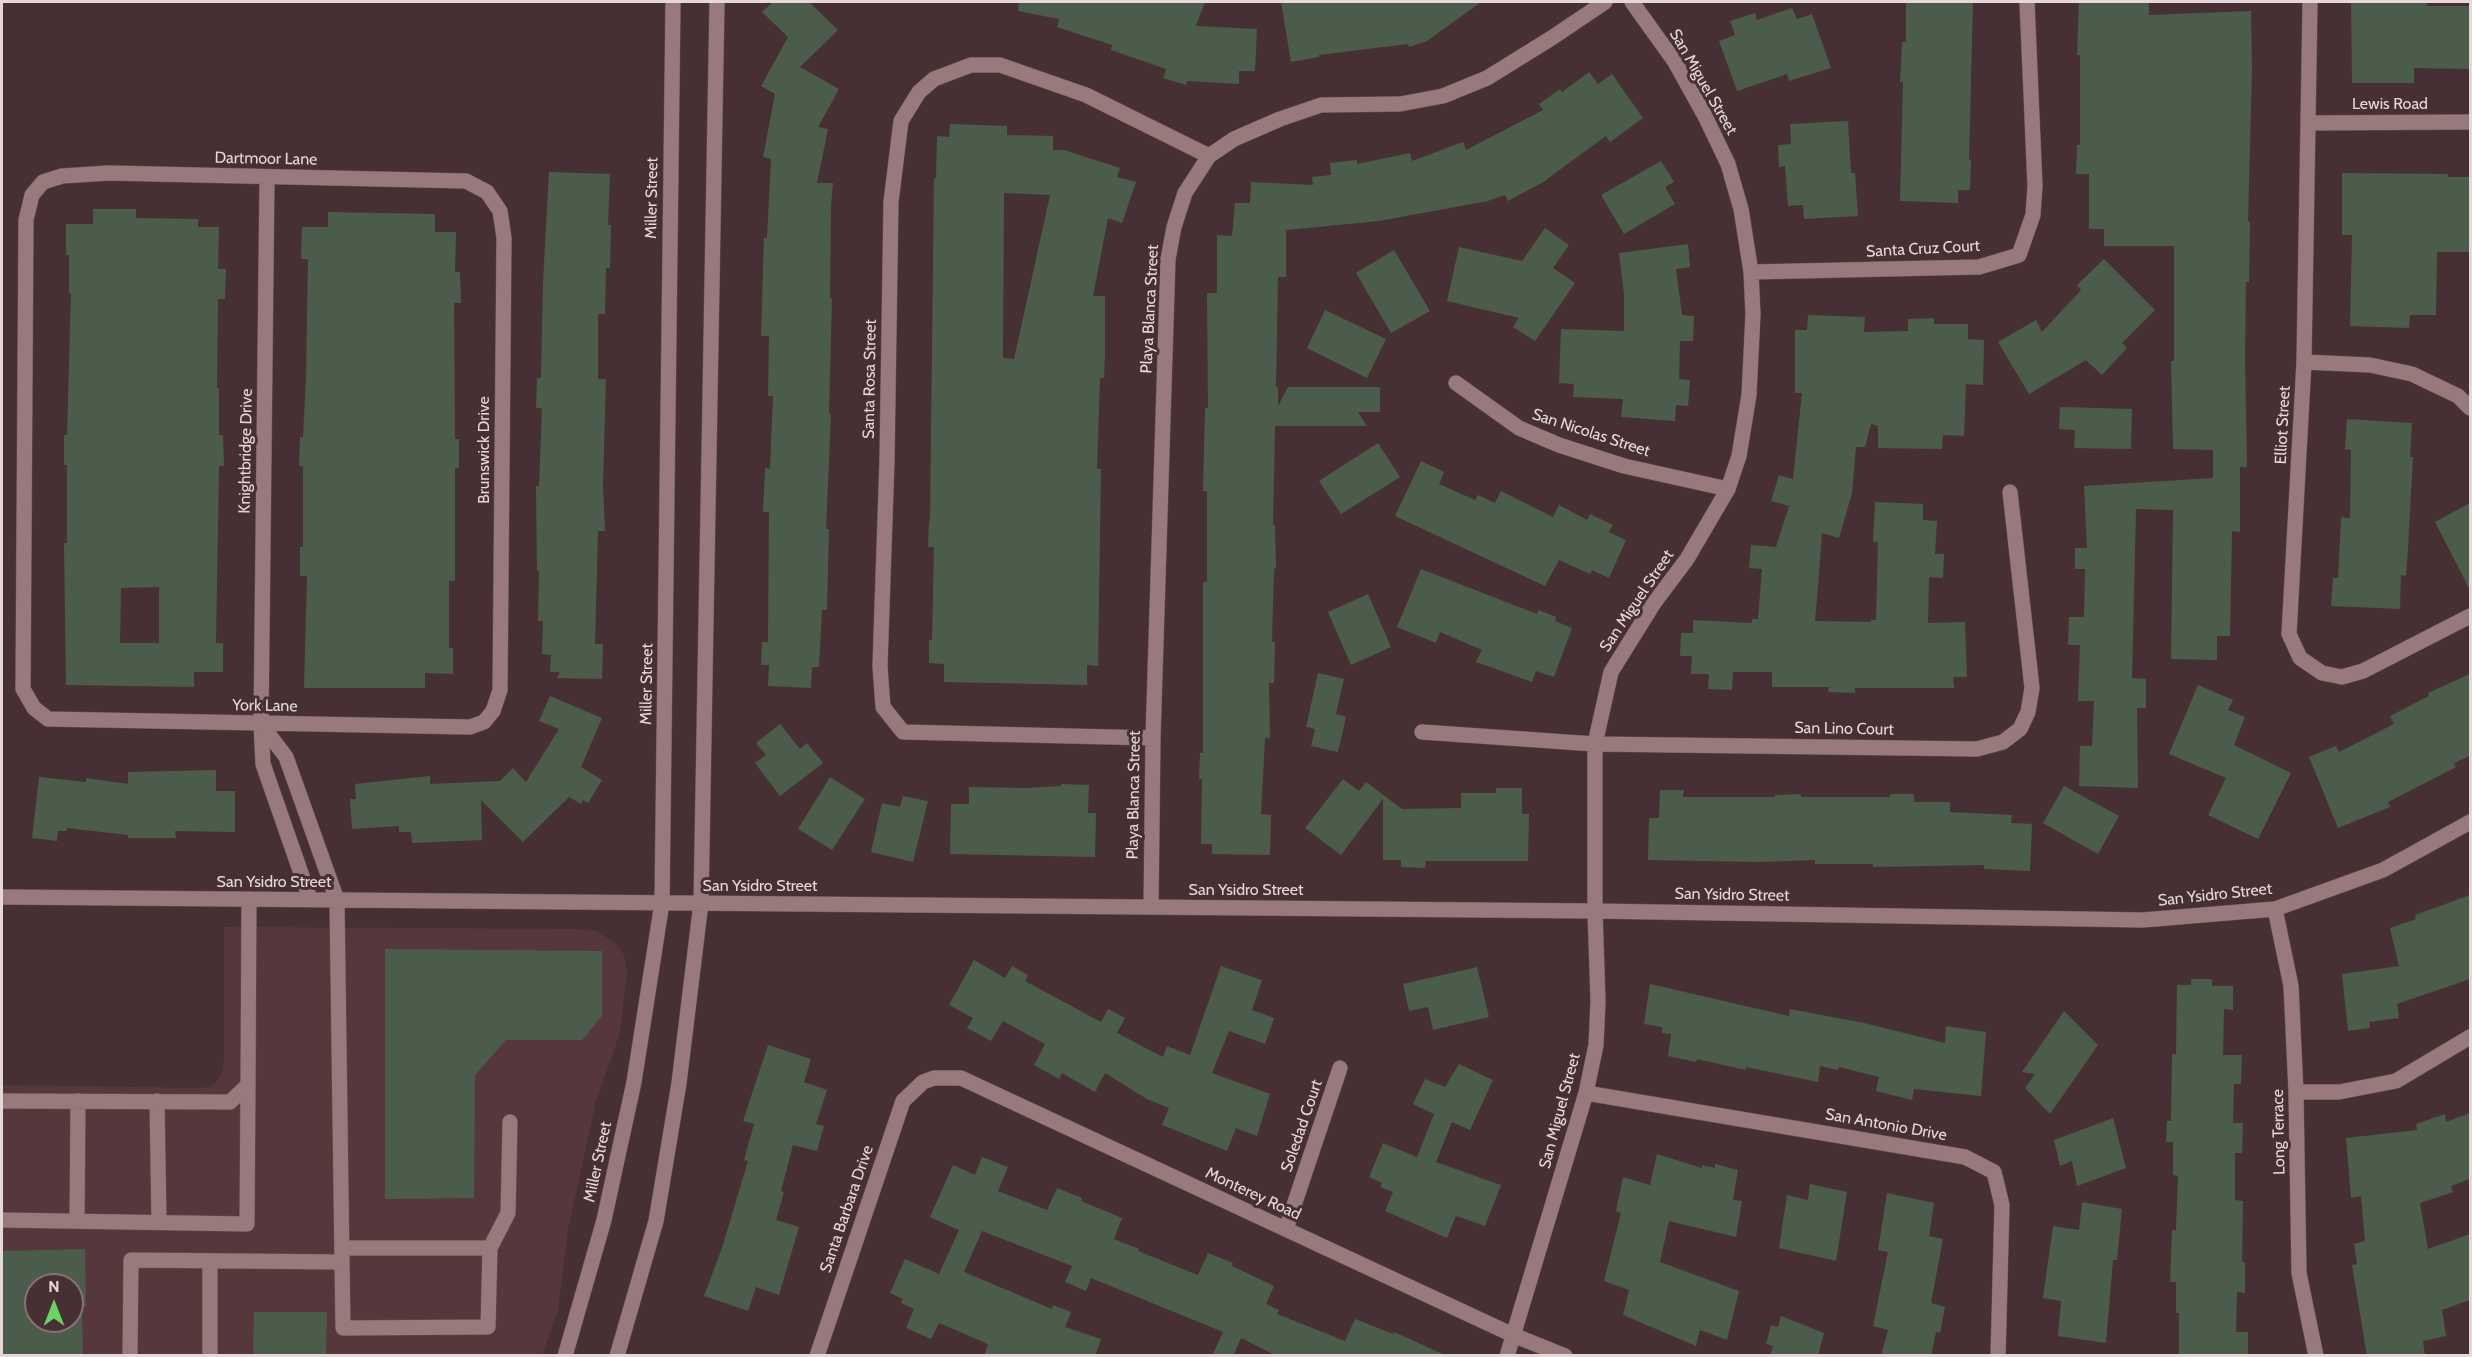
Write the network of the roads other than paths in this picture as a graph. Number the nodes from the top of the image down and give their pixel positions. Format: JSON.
{"nodes":[{"id":1,"x":673,"y":2,"type":"edge"},
{"id":2,"x":717,"y":2,"type":"edge"},
{"id":3,"x":1605,"y":2,"type":"edge"},
{"id":4,"x":1632,"y":2,"type":"edge"},
{"id":5,"x":2028,"y":2,"type":"edge"},
{"id":6,"x":2310,"y":2,"type":"edge"},
{"id":7,"x":2470,"y":122,"type":"edge"},
{"id":8,"x":2309,"y":123,"type":"junction"},
{"id":9,"x":1209,"y":156,"type":"junction"},
{"id":10,"x":267,"y":178,"type":"junction"},
{"id":11,"x":487,"y":192,"type":"joint"},
{"id":12,"x":1751,"y":272,"type":"junction"},
{"id":13,"x":2304,"y":362,"type":"junction"},
{"id":14,"x":1456,"y":383,"type":"dead end"},
{"id":15,"x":2470,"y":408,"type":"edge"},
{"id":16,"x":1728,"y":489,"type":"junction"},
{"id":17,"x":2010,"y":492,"type":"dead end"},
{"id":18,"x":2470,"y":616,"type":"edge"},
{"id":19,"x":34,"y":708,"type":"joint"},
{"id":20,"x":493,"y":711,"type":"joint"},
{"id":21,"x":261,"y":724,"type":"junction"},
{"id":22,"x":1422,"y":732,"type":"dead end"},
{"id":23,"x":1152,"y":738,"type":"junction"},
{"id":24,"x":1594,"y":744,"type":"junction"},
{"id":25,"x":2470,"y":822,"type":"edge"},
{"id":26,"x":2,"y":897,"type":"edge"},
{"id":27,"x":249,"y":900,"type":"junction"},
{"id":28,"x":310,"y":900,"type":"junction"},
{"id":29,"x":337,"y":900,"type":"junction"},
{"id":30,"x":662,"y":903,"type":"junction"},
{"id":31,"x":701,"y":903,"type":"junction"},
{"id":32,"x":1151,"y":907,"type":"junction"},
{"id":33,"x":2275,"y":909,"type":"junction"},
{"id":34,"x":1595,"y":911,"type":"junction"},
{"id":35,"x":2470,"y":1037,"type":"edge"},
{"id":36,"x":1340,"y":1068,"type":"dead end"},
{"id":37,"x":923,"y":1082,"type":"joint"},
{"id":38,"x":248,"y":1084,"type":"junction"},
{"id":39,"x":2296,"y":1092,"type":"junction"},
{"id":40,"x":1586,"y":1093,"type":"junction"},
{"id":41,"x":2,"y":1101,"type":"edge"},
{"id":42,"x":78,"y":1101,"type":"junction"},
{"id":43,"x":157,"y":1101,"type":"junction"},
{"id":44,"x":510,"y":1122,"type":"dead end"},
{"id":45,"x":2,"y":1220,"type":"edge"},
{"id":46,"x":77,"y":1221,"type":"junction"},
{"id":47,"x":159,"y":1222,"type":"junction"},
{"id":48,"x":1286,"y":1229,"type":"junction"},
{"id":49,"x":490,"y":1248,"type":"junction"},
{"id":50,"x":342,"y":1255,"type":"junction"},
{"id":51,"x":210,"y":1261,"type":"junction"},
{"id":52,"x":1514,"y":1335,"type":"junction"},
{"id":53,"x":821,"y":1354,"type":"edge"},
{"id":54,"x":130,"y":1356,"type":"edge"},
{"id":55,"x":210,"y":1356,"type":"edge"},
{"id":56,"x":565,"y":1356,"type":"edge"},
{"id":57,"x":617,"y":1356,"type":"edge"},
{"id":58,"x":1508,"y":1356,"type":"edge"},
{"id":59,"x":1565,"y":1356,"type":"edge"},
{"id":60,"x":1998,"y":1356,"type":"edge"},
{"id":61,"x":2316,"y":1356,"type":"edge"}],
"edges":[{"from":1,"to":30,"type":"street","name":"Miller Street"},
{"from":2,"to":31,"type":"street"},
{"from":3,"to":9,"type":"street","name":"Playa Blanca Street"},
{"from":4,"to":12,"type":"street","name":"San Miguel Street"},
{"from":5,"to":12,"type":"street","name":"Santa Cruz Court"},
{"from":6,"to":8,"type":"street","name":"Elliot Street"},
{"from":7,"to":8,"type":"street","name":"Lewis Road"},
{"from":8,"to":13,"type":"street","name":"Elliot Street"},
{"from":9,"to":23,"type":"street","name":"Playa Blanca Street"},
{"from":9,"to":23,"type":"street","name":"Santa Rosa Street"},
{"from":10,"to":11,"type":"street","name":"Dartmoor Lane"},
{"from":10,"to":19,"type":"street","name":"Dartmoor Lane"},
{"from":10,"to":21,"type":"street","name":"Knightbridge Drive"},
{"from":11,"to":20,"type":"street","name":"Brunswick Drive"},
{"from":12,"to":16,"type":"street","name":"San Miguel Street"},
{"from":13,"to":15,"type":"street"},
{"from":13,"to":18,"type":"street","name":"Elliot Street"},
{"from":14,"to":16,"type":"street","name":"San Nicolas Street"},
{"from":16,"to":24,"type":"street","name":"San Miguel Street"},
{"from":17,"to":24,"type":"street","name":"San Lino Court"},
{"from":19,"to":21,"type":"street","name":"York Lane"},
{"from":20,"to":21,"type":"street","name":"York Lane"},
{"from":21,"to":28,"type":"street","name":"Knightbridge Drive"},
{"from":21,"to":29,"type":"street"},
{"from":22,"to":24,"type":"street","name":"San Lino Court"},
{"from":23,"to":32,"type":"street","name":"Playa Blanca Street"},
{"from":24,"to":34,"type":"street","name":"San Miguel Street"},
{"from":25,"to":33,"type":"street","name":"San Ysidro Street"},
{"from":26,"to":27,"type":"street","name":"San Ysidro Street"},
{"from":27,"to":28,"type":"street","name":"San Ysidro Street"},
{"from":27,"to":38,"type":"street"},
{"from":28,"to":29,"type":"street","name":"San Ysidro Street"},
{"from":29,"to":30,"type":"street","name":"San Ysidro Street"},
{"from":29,"to":50,"type":"street"},
{"from":30,"to":31,"type":"street","name":"San Ysidro Street"},
{"from":30,"to":56,"type":"street","name":"Miller Street"},
{"from":31,"to":32,"type":"street","name":"San Ysidro Street"},
{"from":31,"to":57,"type":"street"},
{"from":32,"to":34,"type":"street","name":"San Ysidro Street"},
{"from":33,"to":34,"type":"street","name":"San Ysidro Street"},
{"from":33,"to":39,"type":"street","name":"Long Terrace"},
{"from":34,"to":40,"type":"street","name":"San Miguel Street"},
{"from":35,"to":39,"type":"street"},
{"from":36,"to":48,"type":"street","name":"Soledad Court"},
{"from":37,"to":48,"type":"street","name":"Monterey Road"},
{"from":37,"to":53,"type":"street","name":"Santa Barbara Drive"},
{"from":38,"to":43,"type":"street"},
{"from":38,"to":47,"type":"street"},
{"from":39,"to":61,"type":"street","name":"Long Terrace"},
{"from":40,"to":52,"type":"street","name":"San Miguel Street"},
{"from":40,"to":60,"type":"street","name":"San Antonio Drive"},
{"from":41,"to":42,"type":"street"},
{"from":42,"to":43,"type":"street"},
{"from":42,"to":46,"type":"street"},
{"from":43,"to":47,"type":"street"},
{"from":44,"to":49,"type":"street"},
{"from":45,"to":46,"type":"street"},
{"from":46,"to":47,"type":"street"},
{"from":48,"to":52,"type":"street","name":"Monterey Road"},
{"from":49,"to":50,"type":"street"},
{"from":49,"to":50,"type":"street"},
{"from":50,"to":51,"type":"street"},
{"from":51,"to":54,"type":"street"},
{"from":51,"to":55,"type":"street"},
{"from":52,"to":58,"type":"street","name":"San Miguel Street"},
{"from":52,"to":59,"type":"street","name":"Monterey Road"}]}
